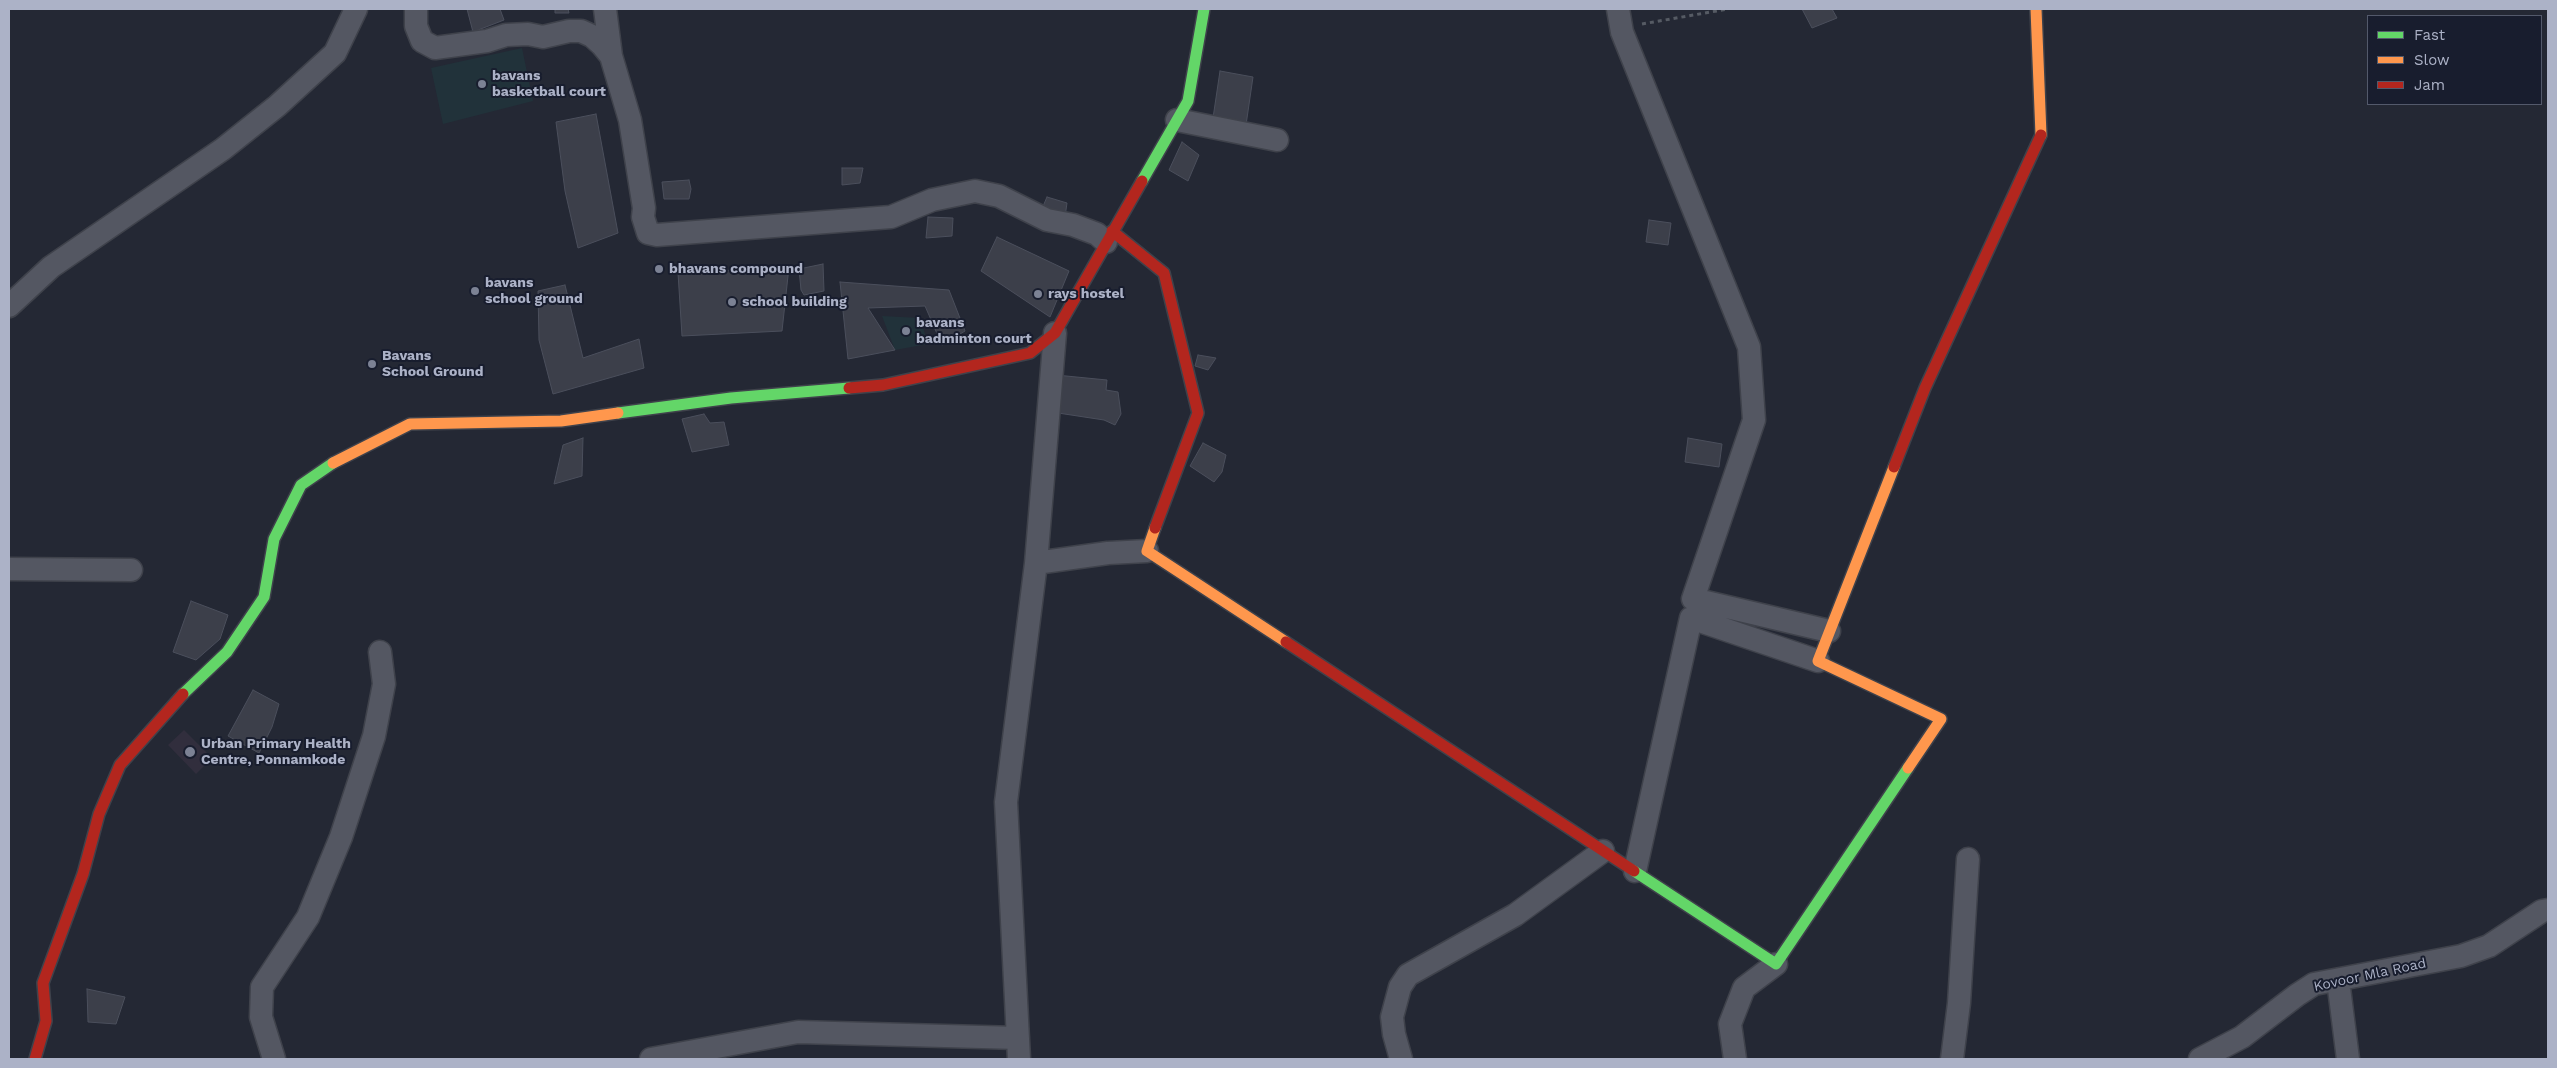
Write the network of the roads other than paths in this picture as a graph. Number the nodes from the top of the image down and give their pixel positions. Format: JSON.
{"nodes":[{"id":1,"x":356,"y":9,"type":"edge"},
{"id":2,"x":416,"y":9,"type":"edge"},
{"id":3,"x":605,"y":9,"type":"edge"},
{"id":4,"x":1204,"y":9,"type":"edge"},
{"id":5,"x":2036,"y":9,"type":"edge"},
{"id":6,"x":1619,"y":19,"type":"edge"},
{"id":7,"x":611,"y":56,"type":"junction"},
{"id":8,"x":1177,"y":120,"type":"junction"},
{"id":9,"x":1277,"y":140,"type":"dead end"},
{"id":10,"x":1109,"y":236,"type":"junction"},
{"id":11,"x":9,"y":306,"type":"edge"},
{"id":12,"x":1055,"y":333,"type":"junction"},
{"id":13,"x":1147,"y":551,"type":"junction"},
{"id":14,"x":1036,"y":562,"type":"junction"},
{"id":15,"x":9,"y":569,"type":"edge"},
{"id":16,"x":131,"y":570,"type":"dead end"},
{"id":17,"x":1829,"y":631,"type":"junction"},
{"id":18,"x":380,"y":652,"type":"dead end"},
{"id":19,"x":1818,"y":661,"type":"junction"},
{"id":20,"x":1602,"y":851,"type":"junction"},
{"id":21,"x":1968,"y":859,"type":"dead end"},
{"id":22,"x":1634,"y":871,"type":"junction"},
{"id":23,"x":2548,"y":910,"type":"edge"},
{"id":24,"x":1776,"y":964,"type":"junction"},
{"id":25,"x":2338,"y":980,"type":"junction"},
{"id":26,"x":1019,"y":1048,"type":"edge"},
{"id":27,"x":35,"y":1059,"type":"edge"},
{"id":28,"x":274,"y":1059,"type":"edge"},
{"id":29,"x":651,"y":1059,"type":"edge"},
{"id":30,"x":1401,"y":1059,"type":"edge"},
{"id":31,"x":1735,"y":1059,"type":"edge"},
{"id":32,"x":1952,"y":1059,"type":"edge"},
{"id":33,"x":2200,"y":1059,"type":"edge"},
{"id":34,"x":2348,"y":1059,"type":"edge"}],
"edges":[{"from":1,"to":11,"type":"street"},
{"from":2,"to":7,"type":"street"},
{"from":3,"to":7,"type":"street"},
{"from":4,"to":8,"type":"street"},
{"from":5,"to":17,"type":"street"},
{"from":6,"to":17,"type":"street"},
{"from":7,"to":10,"type":"street"},
{"from":8,"to":9,"type":"street"},
{"from":8,"to":10,"type":"street"},
{"from":10,"to":12,"type":"street"},
{"from":10,"to":13,"type":"street"},
{"from":12,"to":14,"type":"street"},
{"from":12,"to":27,"type":"street"},
{"from":13,"to":14,"type":"street"},
{"from":13,"to":20,"type":"street"},
{"from":14,"to":26,"type":"street"},
{"from":15,"to":16,"type":"street"},
{"from":17,"to":19,"type":"street"},
{"from":18,"to":28,"type":"street"},
{"from":19,"to":22,"type":"street"},
{"from":19,"to":24,"type":"street"},
{"from":20,"to":22,"type":"street"},
{"from":20,"to":30,"type":"street"},
{"from":21,"to":32,"type":"street"},
{"from":22,"to":24,"type":"street"},
{"from":23,"to":25,"type":"street","name":"Kovoor Mla Road"},
{"from":24,"to":31,"type":"street"},
{"from":25,"to":33,"type":"street","name":"Kovoor Mla Road"},
{"from":25,"to":34,"type":"street"},
{"from":26,"to":29,"type":"street"}]}
